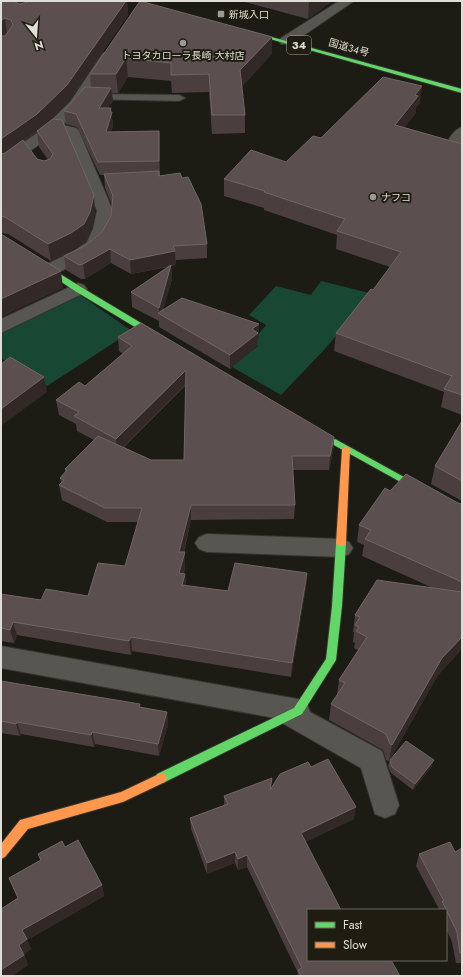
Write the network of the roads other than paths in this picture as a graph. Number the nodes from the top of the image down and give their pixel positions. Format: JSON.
{"nodes":[{"id":1,"x":348,"y":1,"type":"edge"},
{"id":2,"x":232,"y":27,"type":"edge"},
{"id":3,"x":286,"y":41,"type":"junction"},
{"id":4,"x":114,"y":47,"type":"edge"},
{"id":5,"x":462,"y":91,"type":"edge"},
{"id":6,"x":80,"y":97,"type":"junction"},
{"id":7,"x":178,"y":98,"type":"dead end"},
{"id":8,"x":52,"y":128,"type":"junction"},
{"id":9,"x":462,"y":131,"type":"edge"},
{"id":10,"x":462,"y":142,"type":"edge"},
{"id":11,"x":1,"y":166,"type":"edge"},
{"id":12,"x":1,"y":239,"type":"edge"},
{"id":13,"x":49,"y":270,"type":"junction"},
{"id":14,"x":78,"y":289,"type":"junction"},
{"id":15,"x":1,"y":327,"type":"edge"},
{"id":16,"x":174,"y":346,"type":"edge"},
{"id":17,"x":325,"y":436,"type":"edge"},
{"id":18,"x":346,"y":449,"type":"junction"},
{"id":19,"x":462,"y":513,"type":"edge"},
{"id":20,"x":207,"y":543,"type":"dead end"},
{"id":21,"x":341,"y":548,"type":"junction"},
{"id":22,"x":1,"y":657,"type":"edge"},
{"id":23,"x":295,"y":713,"type":"junction"},
{"id":24,"x":385,"y":805,"type":"dead end"},
{"id":25,"x":1,"y":853,"type":"edge"}],
"edges":[{"from":1,"to":3,"type":"street"},
{"from":2,"to":3,"type":"main road","name":"国道34号","number":"34"},
{"from":3,"to":5,"type":"main road","name":"国道34号","number":"34"},
{"from":4,"to":6,"type":"street"},
{"from":6,"to":7,"type":"lane"},
{"from":6,"to":8,"type":"street"},
{"from":8,"to":11,"type":"street"},
{"from":8,"to":13,"type":"street"},
{"from":9,"to":10,"type":"lane"},
{"from":12,"to":13,"type":"main road"},
{"from":13,"to":14,"type":"main road"},
{"from":14,"to":15,"type":"street"},
{"from":14,"to":16,"type":"main road"},
{"from":17,"to":18,"type":"main road"},
{"from":18,"to":19,"type":"main road"},
{"from":18,"to":21,"type":"main road"},
{"from":20,"to":21,"type":"street"},
{"from":21,"to":23,"type":"main road"},
{"from":22,"to":23,"type":"street"},
{"from":23,"to":24,"type":"street"},
{"from":23,"to":25,"type":"main road"}]}
